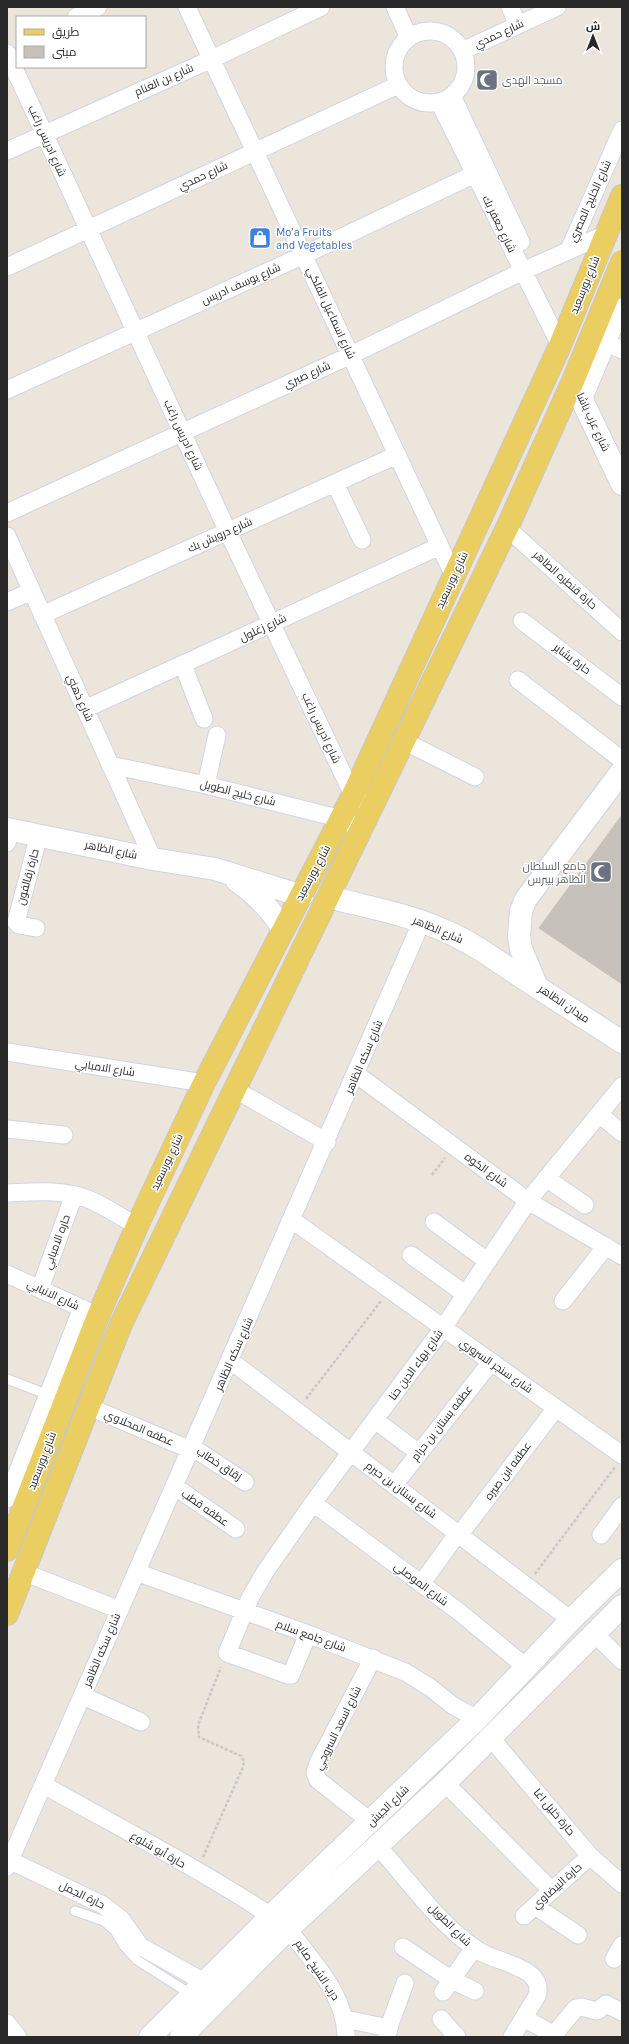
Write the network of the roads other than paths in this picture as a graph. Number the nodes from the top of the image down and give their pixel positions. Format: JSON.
{"nodes":[{"id":1,"x":98,"y":7,"type":"edge"},
{"id":2,"x":187,"y":7,"type":"edge"},
{"id":3,"x":321,"y":7,"type":"edge"},
{"id":4,"x":395,"y":7,"type":"edge"},
{"id":5,"x":510,"y":7,"type":"edge"},
{"id":6,"x":557,"y":7,"type":"edge"},
{"id":7,"x":78,"y":16,"type":"edge"},
{"id":8,"x":518,"y":25,"type":"junction"},
{"id":9,"x":409,"y":38,"type":"junction"},
{"id":10,"x":462,"y":51,"type":"junction"},
{"id":11,"x":7,"y":52,"type":"edge"},
{"id":12,"x":212,"y":59,"type":"junction"},
{"id":13,"x":398,"y":86,"type":"junction"},
{"id":14,"x":445,"y":99,"type":"junction"},
{"id":15,"x":622,"y":130,"type":"edge"},
{"id":16,"x":44,"y":134,"type":"junction"},
{"id":17,"x":7,"y":151,"type":"edge"},
{"id":18,"x":255,"y":152,"type":"junction"},
{"id":19,"x":475,"y":174,"type":"junction"},
{"id":20,"x":622,"y":196,"type":"edge"},
{"id":21,"x":88,"y":230,"type":"junction"},
{"id":22,"x":606,"y":234,"type":"junction"},
{"id":23,"x":569,"y":250,"type":"junction"},
{"id":24,"x":304,"y":255,"type":"junction"},
{"id":25,"x":622,"y":262,"type":"edge"},
{"id":26,"x":7,"y":267,"type":"edge"},
{"id":27,"x":528,"y":268,"type":"junction"},
{"id":28,"x":622,"y":307,"type":"edge"},
{"id":29,"x":135,"y":332,"type":"junction"},
{"id":30,"x":560,"y":345,"type":"junction"},
{"id":31,"x":614,"y":346,"type":"edge"},
{"id":32,"x":351,"y":355,"type":"junction"},
{"id":33,"x":7,"y":390,"type":"edge"},
{"id":34,"x":578,"y":390,"type":"junction"},
{"id":35,"x":182,"y":432,"type":"junction"},
{"id":36,"x":397,"y":455,"type":"junction"},
{"id":37,"x":335,"y":483,"type":"junction"},
{"id":38,"x":622,"y":484,"type":"edge"},
{"id":39,"x":7,"y":513,"type":"edge"},
{"id":40,"x":507,"y":528,"type":"junction"},
{"id":41,"x":228,"y":532,"type":"junction"},
{"id":42,"x":7,"y":536,"type":"edge"},
{"id":43,"x":362,"y":540,"type":"dead end"},
{"id":44,"x":440,"y":546,"type":"junction"},
{"id":45,"x":454,"y":576,"type":"junction"},
{"id":46,"x":32,"y":591,"type":"junction"},
{"id":47,"x":7,"y":602,"type":"edge"},
{"id":48,"x":42,"y":615,"type":"junction"},
{"id":49,"x":522,"y":621,"type":"dead end"},
{"id":50,"x":272,"y":624,"type":"junction"},
{"id":51,"x":622,"y":632,"type":"edge"},
{"id":52,"x":182,"y":665,"type":"junction"},
{"id":53,"x":518,"y":680,"type":"dead end"},
{"id":54,"x":622,"y":697,"type":"edge"},
{"id":55,"x":85,"y":709,"type":"junction"},
{"id":56,"x":204,"y":719,"type":"dead end"},
{"id":57,"x":218,"y":735,"type":"dead end"},
{"id":58,"x":404,"y":741,"type":"junction"},
{"id":59,"x":622,"y":760,"type":"edge"},
{"id":60,"x":110,"y":765,"type":"junction"},
{"id":61,"x":622,"y":771,"type":"edge"},
{"id":62,"x":475,"y":777,"type":"dead end"},
{"id":63,"x":206,"y":785,"type":"junction"},
{"id":64,"x":353,"y":795,"type":"junction"},
{"id":65,"x":372,"y":807,"type":"junction"},
{"id":66,"x":342,"y":819,"type":"junction"},
{"id":67,"x":362,"y":830,"type":"junction"},
{"id":68,"x":8,"y":834,"type":"edge"},
{"id":69,"x":39,"y":835,"type":"junction"},
{"id":70,"x":153,"y":859,"type":"junction"},
{"id":71,"x":215,"y":869,"type":"junction"},
{"id":72,"x":302,"y":896,"type":"junction"},
{"id":73,"x":329,"y":897,"type":"junction"},
{"id":74,"x":422,"y":921,"type":"junction"},
{"id":75,"x":36,"y":928,"type":"dead end"},
{"id":76,"x":283,"y":929,"type":"junction"},
{"id":77,"x":536,"y":987,"type":"junction"},
{"id":78,"x":622,"y":1042,"type":"edge"},
{"id":79,"x":7,"y":1052,"type":"edge"},
{"id":80,"x":356,"y":1074,"type":"junction"},
{"id":81,"x":204,"y":1084,"type":"junction"},
{"id":82,"x":622,"y":1086,"type":"edge"},
{"id":83,"x":234,"y":1089,"type":"junction"},
{"id":84,"x":599,"y":1114,"type":"junction"},
{"id":85,"x":7,"y":1129,"type":"edge"},
{"id":86,"x":622,"y":1133,"type":"edge"},
{"id":87,"x":64,"y":1135,"type":"dead end"},
{"id":88,"x":327,"y":1142,"type":"junction"},
{"id":89,"x":546,"y":1178,"type":"junction"},
{"id":90,"x":7,"y":1193,"type":"edge"},
{"id":91,"x":74,"y":1195,"type":"junction"},
{"id":92,"x":528,"y":1201,"type":"junction"},
{"id":93,"x":585,"y":1205,"type":"dead end"},
{"id":94,"x":292,"y":1220,"type":"junction"},
{"id":95,"x":434,"y":1222,"type":"dead end"},
{"id":96,"x":137,"y":1226,"type":"junction"},
{"id":97,"x":606,"y":1246,"type":"junction"},
{"id":98,"x":411,"y":1255,"type":"dead end"},
{"id":99,"x":622,"y":1256,"type":"edge"},
{"id":100,"x":487,"y":1261,"type":"junction"},
{"id":101,"x":7,"y":1274,"type":"edge"},
{"id":102,"x":40,"y":1289,"type":"junction"},
{"id":103,"x":465,"y":1294,"type":"junction"},
{"id":104,"x":563,"y":1301,"type":"dead end"},
{"id":105,"x":90,"y":1312,"type":"junction"},
{"id":106,"x":443,"y":1328,"type":"junction"},
{"id":107,"x":231,"y":1361,"type":"junction"},
{"id":108,"x":491,"y":1362,"type":"junction"},
{"id":109,"x":7,"y":1379,"type":"edge"},
{"id":110,"x":49,"y":1395,"type":"junction"},
{"id":111,"x":87,"y":1406,"type":"junction"},
{"id":112,"x":556,"y":1408,"type":"junction"},
{"id":113,"x":375,"y":1420,"type":"junction"},
{"id":114,"x":191,"y":1448,"type":"junction"},
{"id":115,"x":351,"y":1453,"type":"junction"},
{"id":116,"x":419,"y":1453,"type":"junction"},
{"id":117,"x":620,"y":1459,"type":"edge"},
{"id":118,"x":245,"y":1482,"type":"dead end"},
{"id":119,"x":394,"y":1485,"type":"junction"},
{"id":120,"x":174,"y":1486,"type":"junction"},
{"id":121,"x":7,"y":1499,"type":"edge"},
{"id":122,"x":313,"y":1503,"type":"junction"},
{"id":123,"x":622,"y":1506,"type":"edge"},
{"id":124,"x":236,"y":1529,"type":"dead end"},
{"id":125,"x":459,"y":1534,"type":"junction"},
{"id":126,"x":601,"y":1535,"type":"dead end"},
{"id":127,"x":7,"y":1550,"type":"edge"},
{"id":128,"x":622,"y":1570,"type":"edge"},
{"id":129,"x":23,"y":1572,"type":"junction"},
{"id":130,"x":136,"y":1572,"type":"junction"},
{"id":131,"x":421,"y":1584,"type":"junction"},
{"id":132,"x":622,"y":1606,"type":"edge"},
{"id":133,"x":120,"y":1610,"type":"junction"},
{"id":134,"x":243,"y":1611,"type":"junction"},
{"id":135,"x":7,"y":1614,"type":"edge"},
{"id":136,"x":571,"y":1620,"type":"junction"},
{"id":137,"x":594,"y":1633,"type":"junction"},
{"id":138,"x":308,"y":1634,"type":"junction"},
{"id":139,"x":373,"y":1658,"type":"junction"},
{"id":140,"x":622,"y":1661,"type":"edge"},
{"id":141,"x":526,"y":1667,"type":"junction"},
{"id":142,"x":82,"y":1696,"type":"junction"},
{"id":143,"x":477,"y":1719,"type":"junction"},
{"id":144,"x":141,"y":1722,"type":"dead end"},
{"id":145,"x":490,"y":1737,"type":"junction"},
{"id":146,"x":445,"y":1783,"type":"junction"},
{"id":147,"x":44,"y":1786,"type":"junction"},
{"id":148,"x":371,"y":1822,"type":"junction"},
{"id":149,"x":378,"y":1846,"type":"junction"},
{"id":150,"x":590,"y":1856,"type":"junction"},
{"id":151,"x":8,"y":1864,"type":"edge"},
{"id":152,"x":622,"y":1884,"type":"edge"},
{"id":153,"x":552,"y":1890,"type":"junction"},
{"id":154,"x":75,"y":1911,"type":"dead end"},
{"id":155,"x":280,"y":1922,"type":"junction"},
{"id":156,"x":578,"y":1935,"type":"dead end"},
{"id":157,"x":403,"y":1947,"type":"dead end"},
{"id":158,"x":474,"y":1948,"type":"junction"},
{"id":159,"x":405,"y":1983,"type":"dead end"},
{"id":160,"x":448,"y":1986,"type":"junction"},
{"id":161,"x":198,"y":1989,"type":"junction"},
{"id":162,"x":475,"y":1992,"type":"dead end"},
{"id":163,"x":622,"y":2012,"type":"edge"},
{"id":164,"x":524,"y":2018,"type":"junction"},
{"id":165,"x":345,"y":2019,"type":"junction"},
{"id":166,"x":441,"y":2019,"type":"dead end"},
{"id":167,"x":7,"y":2023,"type":"edge"},
{"id":168,"x":388,"y":2033,"type":"edge"},
{"id":169,"x":553,"y":2036,"type":"edge"},
{"id":170,"x":18,"y":2037,"type":"edge"},
{"id":171,"x":150,"y":2037,"type":"edge"},
{"id":172,"x":181,"y":2037,"type":"edge"},
{"id":173,"x":346,"y":2037,"type":"edge"},
{"id":174,"x":457,"y":2037,"type":"edge"},
{"id":175,"x":512,"y":2037,"type":"edge"}],
"edges":[{"from":1,"to":7,"type":"street"},
{"from":2,"to":12,"type":"street","name":"شارع اسماعيل الفلكي"},
{"from":3,"to":12,"type":"street","name":"شارع بن الغنام"},
{"from":4,"to":9,"type":"street"},
{"from":5,"to":8,"type":"street"},
{"from":6,"to":8,"type":"street","name":"شارع حمدي"},
{"from":8,"to":10,"type":"street","name":"شارع حمدي"},
{"from":9,"to":10,"type":"street"},
{"from":9,"to":13,"type":"street"},
{"from":10,"to":14,"type":"street"},
{"from":11,"to":16,"type":"street","name":"شارع ادريس راغب"},
{"from":12,"to":16,"type":"street","name":"شارع بن الغنام"},
{"from":12,"to":18,"type":"street","name":"شارع اسماعيل الفلكي"},
{"from":13,"to":14,"type":"street"},
{"from":13,"to":18,"type":"street","name":"شارع حمدي"},
{"from":14,"to":19,"type":"street","name":"شارع جعفر بك"},
{"from":14,"to":27,"type":"street","name":"شارع جعفر بك"},
{"from":15,"to":23,"type":"street","name":"شارع الخليج المصري"},
{"from":16,"to":17,"type":"street","name":"شارع بن الغنام"},
{"from":16,"to":21,"type":"street","name":"شارع ادريس راغب"},
{"from":18,"to":21,"type":"street","name":"شارع حمدي"},
{"from":18,"to":24,"type":"street","name":"شارع اسماعيل الفلكي"},
{"from":19,"to":24,"type":"street","name":"شارع يوسف ادريس"},
{"from":19,"to":27,"type":"street","name":"شارع جعفر بك"},
{"from":20,"to":22,"type":"main road","name":"شارع بورسعيد"},
{"from":21,"to":26,"type":"street","name":"شارع حمدي"},
{"from":21,"to":29,"type":"street","name":"شارع ادريس راغب"},
{"from":22,"to":23,"type":"street","name":"شارع صبري"},
{"from":22,"to":30,"type":"main road","name":"شارع بورسعيد"},
{"from":23,"to":27,"type":"street","name":"شارع صبري"},
{"from":24,"to":29,"type":"street","name":"شارع يوسف ادريس"},
{"from":24,"to":32,"type":"street","name":"شارع اسماعيل الفلكي"},
{"from":25,"to":34,"type":"main road","name":"شارع بورسعيد"},
{"from":27,"to":30,"type":"street","name":"شارع جعفر بك"},
{"from":27,"to":32,"type":"street","name":"شارع صبري"},
{"from":28,"to":31,"type":"street"},
{"from":29,"to":33,"type":"street","name":"شارع يوسف ادريس"},
{"from":29,"to":35,"type":"street","name":"شارع ادريس راغب"},
{"from":30,"to":45,"type":"main road","name":"شارع بورسعيد"},
{"from":31,"to":34,"type":"street"},
{"from":32,"to":35,"type":"street","name":"شارع صبري"},
{"from":32,"to":36,"type":"street","name":"شارع اسماعيل الفلكي"},
{"from":34,"to":38,"type":"main road","name":"شارع عزب باشا"},
{"from":34,"to":40,"type":"main road","name":"شارع بورسعيد"},
{"from":35,"to":39,"type":"street","name":"شارع صبري"},
{"from":35,"to":41,"type":"street","name":"شارع ادريس راغب"},
{"from":36,"to":37,"type":"street","name":"شارع درويش بك"},
{"from":36,"to":44,"type":"street","name":"شارع اسماعيل الفلكي"},
{"from":37,"to":41,"type":"street","name":"شارع درويش بك"},
{"from":37,"to":43,"type":"street"},
{"from":40,"to":51,"type":"street","name":"حارة قنطره الطاهر"},
{"from":40,"to":58,"type":"main road","name":"شارع بورسعيد"},
{"from":41,"to":48,"type":"street","name":"شارع درويش بك"},
{"from":41,"to":50,"type":"street","name":"شارع ادريس راغب"},
{"from":42,"to":46,"type":"street","name":"شارع ذهني"},
{"from":44,"to":45,"type":"street","name":"شارع اسماعيل الفلكي"},
{"from":44,"to":50,"type":"street","name":"شارع زغلول"},
{"from":45,"to":64,"type":"main road","name":"شارع بورسعيد"},
{"from":46,"to":47,"type":"street"},
{"from":46,"to":48,"type":"street","name":"شارع ذهني"},
{"from":48,"to":55,"type":"street","name":"شارع ذهني"},
{"from":49,"to":54,"type":"street","name":"حارة بشاير"},
{"from":50,"to":52,"type":"street","name":"شارع زغلول"},
{"from":50,"to":64,"type":"street","name":"شارع ادريس راغب"},
{"from":52,"to":55,"type":"street","name":"شارع زغلول"},
{"from":52,"to":56,"type":"street"},
{"from":53,"to":59,"type":"street"},
{"from":55,"to":60,"type":"street","name":"شارع ذهني"},
{"from":57,"to":63,"type":"street"},
{"from":58,"to":62,"type":"street"},
{"from":58,"to":65,"type":"main road","name":"شارع بورسعيد"},
{"from":60,"to":63,"type":"street","name":"شارع خليج الطويل"},
{"from":60,"to":70,"type":"street","name":"شارع ذهني"},
{"from":61,"to":77,"type":"main road","name":"ميدان الظاهر"},
{"from":63,"to":66,"type":"street","name":"شارع خليج الطويل"},
{"from":64,"to":65,"type":"street"},
{"from":64,"to":66,"type":"main road","name":"شارع بورسعيد"},
{"from":65,"to":67,"type":"main road","name":"شارع بورسعيد"},
{"from":66,"to":67,"type":"street","name":"شارع خليج الطويل"},
{"from":66,"to":72,"type":"main road","name":"شارع بورسعيد"},
{"from":67,"to":73,"type":"main road","name":"شارع بورسعيد"},
{"from":68,"to":69,"type":"main road","name":"شارع الظاهر"},
{"from":69,"to":70,"type":"main road","name":"شارع الظاهر"},
{"from":69,"to":75,"type":"street","name":"حارة زقالفون"},
{"from":70,"to":71,"type":"main road","name":"شارع الظاهر"},
{"from":71,"to":72,"type":"main road","name":"شارع الظاهر"},
{"from":71,"to":76,"type":"main road","name":"شارع الظاهر"},
{"from":72,"to":76,"type":"main road","name":"شارع بورسعيد"},
{"from":73,"to":74,"type":"main road","name":"شارع الظاهر"},
{"from":73,"to":83,"type":"main road","name":"شارع بورسعيد"},
{"from":74,"to":77,"type":"main road","name":"شارع الظاهر"},
{"from":74,"to":80,"type":"street","name":"شارع سكه الظاهر"},
{"from":76,"to":81,"type":"main road","name":"شارع بورسعيد"},
{"from":77,"to":78,"type":"main road","name":"ميدان الظاهر"},
{"from":79,"to":81,"type":"street","name":"شارع الامبابي"},
{"from":80,"to":88,"type":"street","name":"شارع سكه الظاهر"},
{"from":80,"to":92,"type":"street","name":"شارع الكوه"},
{"from":81,"to":96,"type":"main road","name":"شارع بورسعيد"},
{"from":82,"to":84,"type":"street","name":"شارع بهاء الدين حنا"},
{"from":83,"to":88,"type":"street"},
{"from":83,"to":111,"type":"main road","name":"شارع بورسعيد"},
{"from":84,"to":86,"type":"street"},
{"from":84,"to":89,"type":"street","name":"شارع بهاء الدين حنا"},
{"from":85,"to":87,"type":"street"},
{"from":88,"to":94,"type":"street","name":"شارع سكه الظاهر"},
{"from":89,"to":92,"type":"street","name":"شارع بهاء الدين حنا"},
{"from":89,"to":93,"type":"street"},
{"from":90,"to":91,"type":"street"},
{"from":91,"to":96,"type":"street"},
{"from":91,"to":102,"type":"street","name":"حاره الامبابي"},
{"from":92,"to":97,"type":"street","name":"شارع الكوه"},
{"from":92,"to":100,"type":"street","name":"شارع بهاء الدين حنا"},
{"from":94,"to":106,"type":"street","name":"شارع سنجر السروري"},
{"from":94,"to":107,"type":"street","name":"شارع سكه الظاهر"},
{"from":95,"to":100,"type":"street"},
{"from":96,"to":105,"type":"main road","name":"شارع بورسعيد"},
{"from":97,"to":99,"type":"street","name":"شارع الكوه"},
{"from":97,"to":104,"type":"street"},
{"from":98,"to":103,"type":"street"},
{"from":100,"to":103,"type":"street","name":"شارع بهاء الدين حنا"},
{"from":101,"to":102,"type":"street","name":"شارع الانبابي"},
{"from":102,"to":105,"type":"street","name":"شارع الانبابي"},
{"from":103,"to":106,"type":"street","name":"شارع بهاء الدين حنا"},
{"from":105,"to":110,"type":"street","name":"شارع بورسعيد"},
{"from":105,"to":127,"type":"main road","name":"شارع بورسعيد"},
{"from":106,"to":108,"type":"street","name":"شارع سنجر السروري"},
{"from":106,"to":113,"type":"street","name":"شارع بهاء الدين حنا"},
{"from":107,"to":114,"type":"street","name":"شارع سكه الظاهر"},
{"from":107,"to":115,"type":"street","name":"شارع بستان بن حيرم"},
{"from":108,"to":112,"type":"street","name":"شارع سنجر السروري"},
{"from":108,"to":116,"type":"street","name":"عطفه بستان بن حرام"},
{"from":109,"to":110,"type":"lane"},
{"from":110,"to":121,"type":"street","name":"شارع بورسعيد"},
{"from":111,"to":114,"type":"street","name":"عطفه المحلاوي"},
{"from":111,"to":129,"type":"main road","name":"شارع بورسعيد"},
{"from":112,"to":117,"type":"street","name":"شارع سنجر السروري"},
{"from":112,"to":125,"type":"street","name":"عطفه ابن صيره"},
{"from":113,"to":115,"type":"street","name":"شارع بهاء الدين حنا"},
{"from":113,"to":116,"type":"street"},
{"from":114,"to":118,"type":"street","name":"زقاق خطاب"},
{"from":114,"to":120,"type":"street","name":"شارع سكه الظاهر"},
{"from":115,"to":119,"type":"street","name":"شارع بستان بن حيرم"},
{"from":115,"to":122,"type":"street","name":"شارع بهاء الدين حنا"},
{"from":116,"to":119,"type":"street","name":"عطفه بستان بن حرام"},
{"from":119,"to":125,"type":"street","name":"شارع بستان بن حيرم"},
{"from":120,"to":124,"type":"street","name":"عطفه قطب"},
{"from":120,"to":130,"type":"street","name":"شارع سكه الظاهر"},
{"from":122,"to":131,"type":"street","name":"شارع الموصلي"},
{"from":122,"to":134,"type":"street","name":"شارع بهاء الدين حنا"},
{"from":123,"to":126,"type":"street"},
{"from":125,"to":131,"type":"street","name":"عطفه ابن صيره"},
{"from":125,"to":136,"type":"street","name":"شارع بستان بن حيرم"},
{"from":128,"to":136,"type":"main road","name":"شارع الجيش"},
{"from":129,"to":133,"type":"street"},
{"from":129,"to":135,"type":"main road","name":"شارع بورسعيد"},
{"from":130,"to":133,"type":"street","name":"شارع سكه الظاهر"},
{"from":130,"to":134,"type":"street","name":"شارع جامع سلام"},
{"from":131,"to":141,"type":"street","name":"شارع الموصلي"},
{"from":132,"to":137,"type":"main road","name":"شارع الجيش"},
{"from":133,"to":142,"type":"street","name":"شارع سكه الظاهر"},
{"from":134,"to":138,"type":"street","name":"شارع جامع سلام"},
{"from":134,"to":138,"type":"street","name":"شارع بهاء الدين حنا"},
{"from":136,"to":141,"type":"main road","name":"شارع الجيش"},
{"from":137,"to":140,"type":"street"},
{"from":137,"to":145,"type":"main road","name":"شارع الجيش"},
{"from":138,"to":139,"type":"street","name":"شارع جامع سلام"},
{"from":139,"to":143,"type":"street","name":"شارع جامع سلام"},
{"from":139,"to":148,"type":"street","name":"شارع اسعد السروجي"},
{"from":141,"to":143,"type":"main road","name":"شارع الجيش"},
{"from":142,"to":144,"type":"street"},
{"from":142,"to":147,"type":"street","name":"شارع سكه الظاهر"},
{"from":143,"to":148,"type":"main road","name":"شارع الجيش"},
{"from":145,"to":146,"type":"main road","name":"شارع الجيش"},
{"from":145,"to":150,"type":"street","name":"حارة خليل اغا"},
{"from":146,"to":149,"type":"main road","name":"شارع الجيش"},
{"from":146,"to":153,"type":"street"},
{"from":147,"to":151,"type":"street","name":"شارع سكه الظاهر"},
{"from":147,"to":155,"type":"street","name":"حارة أبو شلوع"},
{"from":148,"to":155,"type":"main road","name":"شارع الجيش"},
{"from":149,"to":155,"type":"main road","name":"شارع الجيش"},
{"from":149,"to":158,"type":"street","name":"شارع الطويل"},
{"from":150,"to":152,"type":"street","name":"حارة خليل اغا"},
{"from":150,"to":153,"type":"street","name":"حارة البيضاوي"},
{"from":151,"to":161,"type":"street","name":"حارة الجمل"},
{"from":153,"to":156,"type":"street","name":"حارة البيضاوي"},
{"from":154,"to":161,"type":"lane"},
{"from":155,"to":161,"type":"main road","name":"شارع الجيش"},
{"from":155,"to":165,"type":"street","name":"درب الشيخ صايم"},
{"from":155,"to":172,"type":"main road","name":"شارع الجيش"},
{"from":157,"to":160,"type":"street"},
{"from":158,"to":160,"type":"street"},
{"from":158,"to":164,"type":"street","name":"شارع الطويل"},
{"from":159,"to":168,"type":"street"},
{"from":160,"to":162,"type":"street"},
{"from":161,"to":171,"type":"main road","name":"شارع الجيش"},
{"from":163,"to":169,"type":"street"},
{"from":164,"to":169,"type":"street"},
{"from":164,"to":175,"type":"street"},
{"from":165,"to":168,"type":"street"},
{"from":165,"to":173,"type":"street","name":"درب الشيخ صايم"},
{"from":166,"to":174,"type":"street"},
{"from":167,"to":170,"type":"street"}]}
